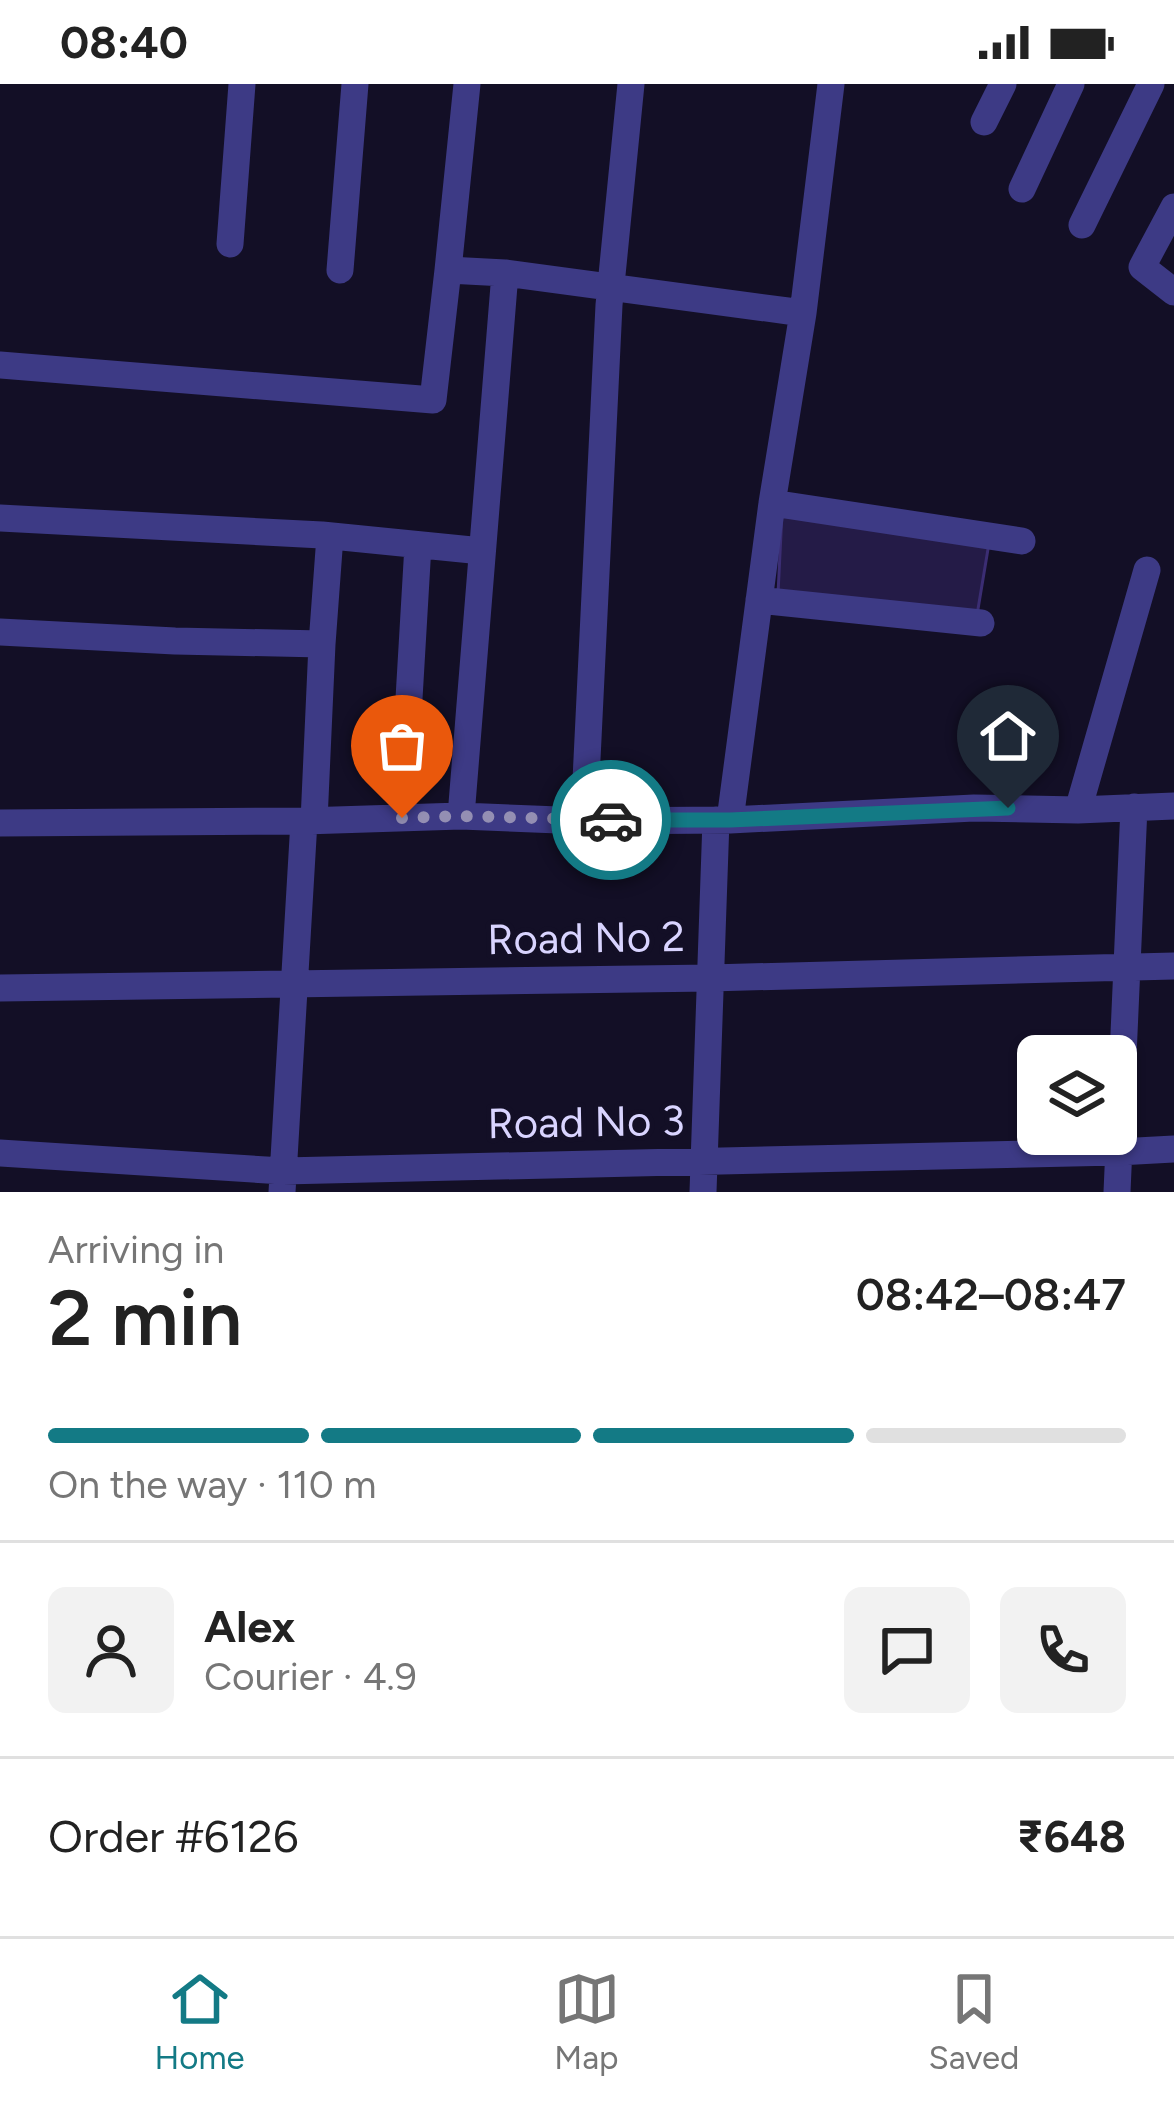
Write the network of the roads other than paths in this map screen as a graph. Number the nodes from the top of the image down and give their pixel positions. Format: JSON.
{"nodes":[{"id":1,"x":242,"y":84,"type":"edge"},
{"id":2,"x":355,"y":84,"type":"edge"},
{"id":3,"x":467,"y":84,"type":"edge"},
{"id":4,"x":631,"y":84,"type":"edge"},
{"id":5,"x":831,"y":84,"type":"edge"},
{"id":6,"x":1003,"y":84,"type":"edge"},
{"id":7,"x":1072,"y":84,"type":"edge"},
{"id":8,"x":1151,"y":84,"type":"edge"},
{"id":9,"x":984,"y":122,"type":"dead end"},
{"id":10,"x":1022,"y":189,"type":"dead end"},
{"id":11,"x":1174,"y":207,"type":"edge"},
{"id":12,"x":1082,"y":225,"type":"dead end"},
{"id":13,"x":230,"y":244,"type":"dead end"},
{"id":14,"x":340,"y":270,"type":"dead end"},
{"id":15,"x":448,"y":270,"type":"junction"},
{"id":16,"x":505,"y":273,"type":"junction"},
{"id":17,"x":610,"y":288,"type":"junction"},
{"id":18,"x":1174,"y":292,"type":"edge"},
{"id":19,"x":803,"y":313,"type":"junction"},
{"id":20,"x":0,"y":364,"type":"edge"},
{"id":21,"x":772,"y":503,"type":"junction"},
{"id":22,"x":0,"y":518,"type":"edge"},
{"id":23,"x":330,"y":536,"type":"junction"},
{"id":24,"x":1022,"y":541,"type":"dead end"},
{"id":25,"x":418,"y":544,"type":"junction"},
{"id":26,"x":482,"y":551,"type":"junction"},
{"id":27,"x":1148,"y":570,"type":"dead end"},
{"id":28,"x":759,"y":600,"type":"junction"},
{"id":29,"x":981,"y":623,"type":"dead end"},
{"id":30,"x":0,"y":632,"type":"edge"},
{"id":31,"x":322,"y":644,"type":"junction"},
{"id":32,"x":1174,"y":806,"type":"edge"},
{"id":33,"x":1134,"y":807,"type":"junction"},
{"id":34,"x":1078,"y":810,"type":"junction"},
{"id":35,"x":461,"y":816,"type":"junction"},
{"id":36,"x":402,"y":818,"type":"junction"},
{"id":37,"x":584,"y":820,"type":"junction"},
{"id":38,"x":723,"y":820,"type":"junction"},
{"id":39,"x":309,"y":821,"type":"junction"},
{"id":40,"x":0,"y":823,"type":"edge"},
{"id":41,"x":1126,"y":966,"type":"junction"},
{"id":42,"x":1174,"y":967,"type":"edge"},
{"id":43,"x":710,"y":978,"type":"junction"},
{"id":44,"x":292,"y":984,"type":"junction"},
{"id":45,"x":0,"y":988,"type":"edge"},
{"id":46,"x":1123,"y":1035,"type":"edge"},
{"id":47,"x":1174,"y":1149,"type":"edge"},
{"id":48,"x":1137,"y":1151,"type":"edge"},
{"id":49,"x":0,"y":1153,"type":"edge"},
{"id":50,"x":1017,"y":1154,"type":"edge"},
{"id":51,"x":1118,"y":1155,"type":"edge"},
{"id":52,"x":704,"y":1162,"type":"junction"},
{"id":53,"x":282,"y":1181,"type":"edge"},
{"id":54,"x":703,"y":1192,"type":"edge"},
{"id":55,"x":1117,"y":1192,"type":"edge"}],
"edges":[{"from":1,"to":13,"type":"street"},
{"from":2,"to":14,"type":"street"},
{"from":3,"to":15,"type":"street"},
{"from":4,"to":17,"type":"street"},
{"from":5,"to":19,"type":"street"},
{"from":6,"to":9,"type":"street"},
{"from":7,"to":10,"type":"street"},
{"from":8,"to":12,"type":"street"},
{"from":11,"to":18,"type":"street"},
{"from":15,"to":16,"type":"street"},
{"from":15,"to":20,"type":"street"},
{"from":16,"to":17,"type":"street"},
{"from":16,"to":26,"type":"street"},
{"from":17,"to":19,"type":"street"},
{"from":17,"to":37,"type":"street"},
{"from":19,"to":21,"type":"street"},
{"from":21,"to":24,"type":"street"},
{"from":21,"to":28,"type":"street"},
{"from":22,"to":23,"type":"street"},
{"from":23,"to":25,"type":"street"},
{"from":23,"to":31,"type":"street"},
{"from":25,"to":26,"type":"street"},
{"from":25,"to":36,"type":"street"},
{"from":26,"to":35,"type":"street"},
{"from":27,"to":34,"type":"street"},
{"from":28,"to":29,"type":"street"},
{"from":28,"to":38,"type":"street"},
{"from":30,"to":31,"type":"street"},
{"from":31,"to":39,"type":"street"},
{"from":32,"to":33,"type":"street"},
{"from":33,"to":34,"type":"street"},
{"from":33,"to":41,"type":"street"},
{"from":34,"to":38,"type":"street"},
{"from":35,"to":36,"type":"street"},
{"from":35,"to":37,"type":"street"},
{"from":36,"to":39,"type":"street"},
{"from":37,"to":38,"type":"street"},
{"from":38,"to":43,"type":"street"},
{"from":39,"to":40,"type":"street"},
{"from":39,"to":44,"type":"street"},
{"from":41,"to":42,"type":"street","name":"Road No 2"},
{"from":41,"to":43,"type":"street","name":"Road No 2"},
{"from":41,"to":46,"type":"street"},
{"from":43,"to":44,"type":"street","name":"Road No 2"},
{"from":43,"to":52,"type":"street"},
{"from":44,"to":45,"type":"street","name":"Road No 2"},
{"from":44,"to":53,"type":"street"},
{"from":47,"to":48,"type":"street","name":"Road No 3"},
{"from":49,"to":53,"type":"street","name":"Road No 3"},
{"from":50,"to":52,"type":"street","name":"Road No 3"},
{"from":51,"to":55,"type":"street"},
{"from":52,"to":53,"type":"street","name":"Road No 3"},
{"from":52,"to":54,"type":"street"}]}
